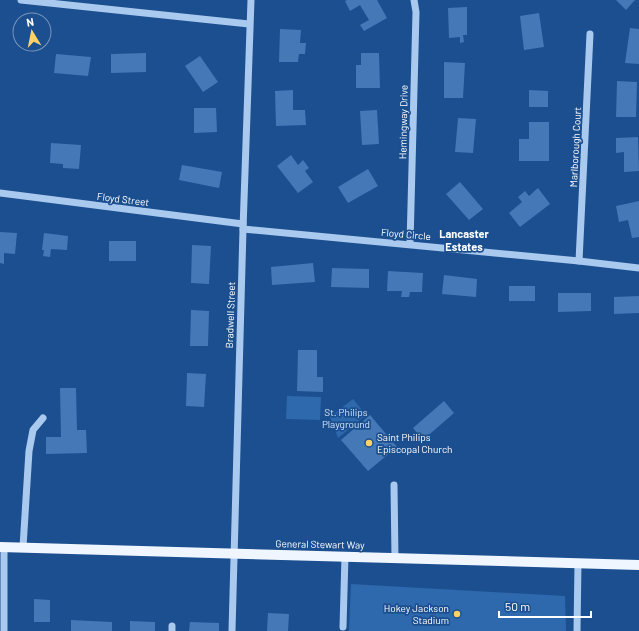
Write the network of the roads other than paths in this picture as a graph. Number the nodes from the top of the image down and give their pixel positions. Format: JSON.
{"nodes":[{"id":1,"x":21,"y":0,"type":"edge"},
{"id":2,"x":251,"y":0,"type":"edge"},
{"id":3,"x":414,"y":0,"type":"edge"},
{"id":4,"x":77,"y":3,"type":"edge"},
{"id":5,"x":249,"y":24,"type":"junction"},
{"id":6,"x":590,"y":34,"type":"dead end"},
{"id":7,"x":0,"y":193,"type":"edge"},
{"id":8,"x":243,"y":226,"type":"junction"},
{"id":9,"x":410,"y":244,"type":"junction"},
{"id":10,"x":579,"y":261,"type":"junction"},
{"id":11,"x":639,"y":268,"type":"edge"},
{"id":12,"x":43,"y":418,"type":"dead end"},
{"id":13,"x":394,"y":485,"type":"dead end"},
{"id":14,"x":2,"y":547,"type":"edge"},
{"id":15,"x":23,"y":547,"type":"junction"},
{"id":16,"x":234,"y":554,"type":"junction"},
{"id":17,"x":345,"y":556,"type":"junction"},
{"id":18,"x":395,"y":558,"type":"junction"},
{"id":19,"x":578,"y":563,"type":"junction"},
{"id":20,"x":639,"y":565,"type":"edge"},
{"id":21,"x":343,"y":627,"type":"dead end"},
{"id":22,"x":4,"y":631,"type":"edge"},
{"id":23,"x":232,"y":631,"type":"edge"},
{"id":24,"x":577,"y":631,"type":"edge"}],
"edges":[{"from":1,"to":4,"type":"street"},
{"from":2,"to":5,"type":"street","name":"Bradwell Street"},
{"from":3,"to":9,"type":"street","name":"Hemingway Drive"},
{"from":4,"to":5,"type":"street"},
{"from":5,"to":8,"type":"street","name":"Bradwell Street"},
{"from":6,"to":10,"type":"street","name":"Marlborough Court"},
{"from":7,"to":8,"type":"street","name":"Floyd Street"},
{"from":8,"to":9,"type":"street","name":"Floyd Circle"},
{"from":8,"to":16,"type":"street","name":"Bradwell Street"},
{"from":9,"to":10,"type":"street","name":"Floyd Circle"},
{"from":10,"to":11,"type":"street","name":"Floyd Circle"},
{"from":12,"to":15,"type":"street"},
{"from":13,"to":18,"type":"street"},
{"from":14,"to":15,"type":"main road","name":"General Stewart Way"},
{"from":14,"to":22,"type":"street"},
{"from":15,"to":16,"type":"main road","name":"General Stewart Way"},
{"from":16,"to":17,"type":"main road","name":"General Stewart Way"},
{"from":16,"to":23,"type":"street","name":"Bradwell Street"},
{"from":17,"to":18,"type":"main road","name":"General Stewart Way"},
{"from":17,"to":21,"type":"street"},
{"from":18,"to":19,"type":"main road","name":"General Stewart Way"},
{"from":19,"to":20,"type":"main road","name":"General Stewart Way"},
{"from":19,"to":24,"type":"street"}]}
